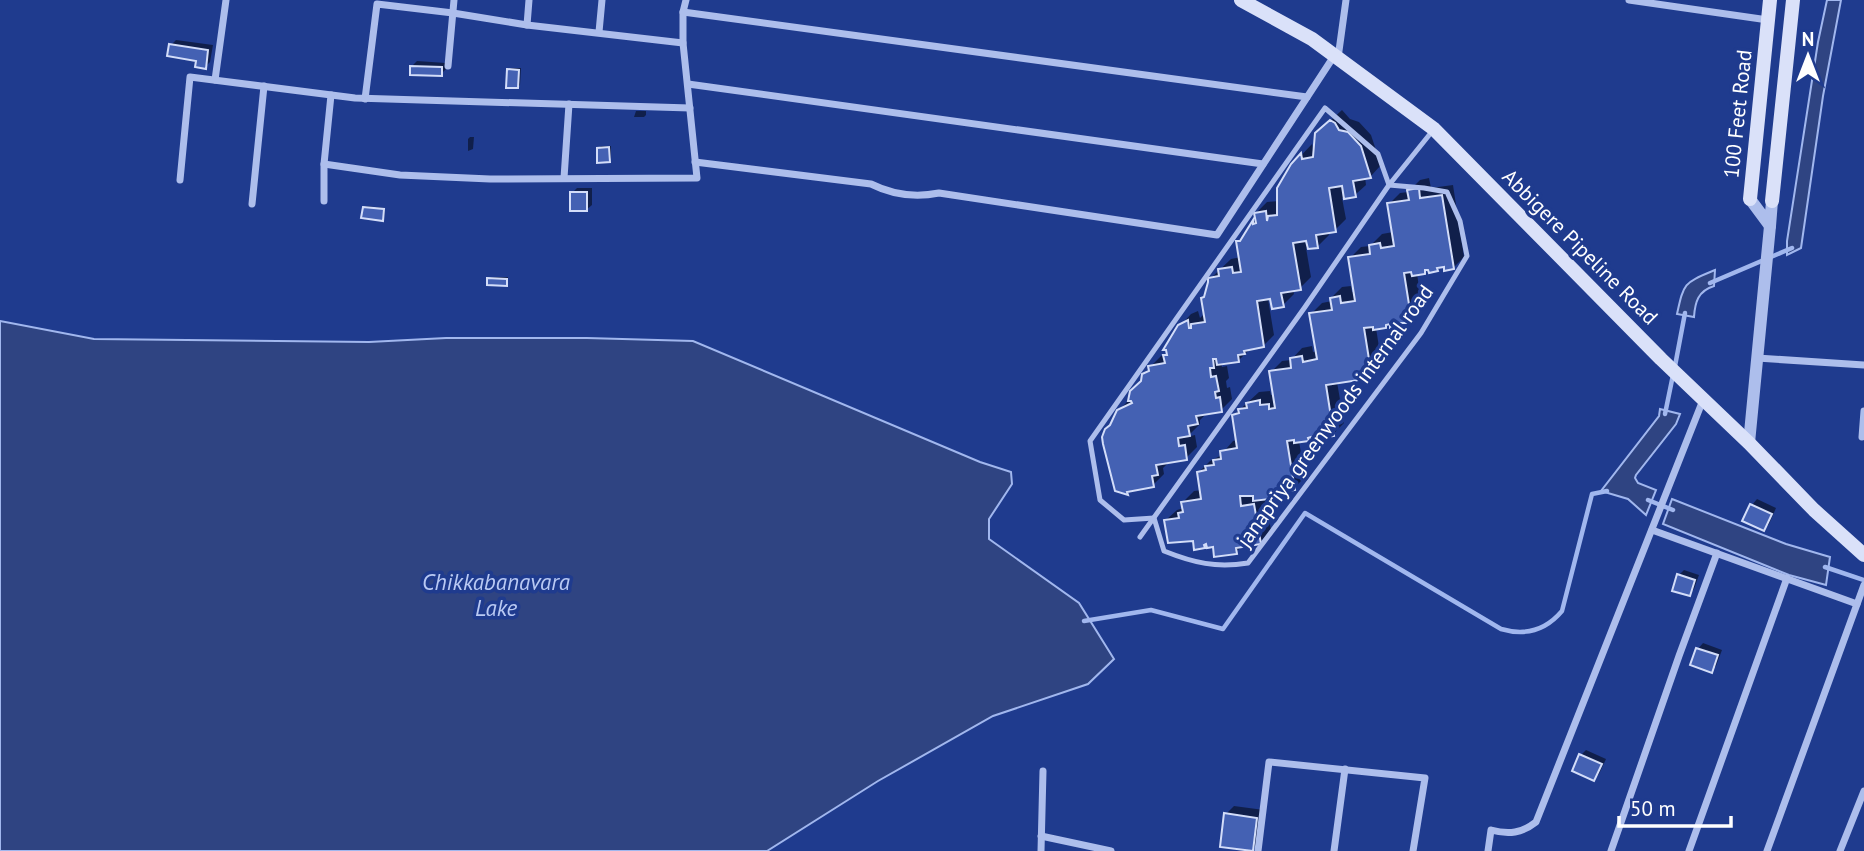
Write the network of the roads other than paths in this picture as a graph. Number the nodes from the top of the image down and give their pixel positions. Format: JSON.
{"nodes":[{"id":1,"x":226,"y":0,"type":"edge"},
{"id":2,"x":454,"y":0,"type":"edge"},
{"id":3,"x":529,"y":0,"type":"edge"},
{"id":4,"x":602,"y":0,"type":"edge"},
{"id":5,"x":686,"y":0,"type":"edge"},
{"id":6,"x":1241,"y":0,"type":"edge"},
{"id":7,"x":1346,"y":0,"type":"edge"},
{"id":8,"x":1629,"y":0,"type":"edge"},
{"id":9,"x":1770,"y":0,"type":"edge"},
{"id":10,"x":1793,"y":0,"type":"edge"},
{"id":11,"x":377,"y":2,"type":"edge"},
{"id":12,"x":684,"y":12,"type":"junction"},
{"id":13,"x":453,"y":13,"type":"junction"},
{"id":14,"x":1768,"y":20,"type":"junction"},
{"id":15,"x":527,"y":25,"type":"junction"},
{"id":16,"x":599,"y":32,"type":"junction"},
{"id":17,"x":683,"y":43,"type":"junction"},
{"id":18,"x":1336,"y":57,"type":"junction"},
{"id":19,"x":448,"y":66,"type":"dead end"},
{"id":20,"x":215,"y":80,"type":"junction"},
{"id":21,"x":688,"y":84,"type":"junction"},
{"id":22,"x":264,"y":86,"type":"junction"},
{"id":23,"x":331,"y":95,"type":"junction"},
{"id":24,"x":1307,"y":97,"type":"junction"},
{"id":25,"x":365,"y":99,"type":"junction"},
{"id":26,"x":569,"y":104,"type":"junction"},
{"id":27,"x":690,"y":108,"type":"junction"},
{"id":28,"x":1433,"y":129,"type":"junction"},
{"id":29,"x":695,"y":162,"type":"junction"},
{"id":30,"x":324,"y":164,"type":"junction"},
{"id":31,"x":1263,"y":164,"type":"junction"},
{"id":32,"x":564,"y":178,"type":"junction"},
{"id":33,"x":180,"y":180,"type":"dead end"},
{"id":34,"x":1389,"y":184,"type":"junction"},
{"id":35,"x":1750,"y":199,"type":"joint"},
{"id":36,"x":324,"y":201,"type":"dead end"},
{"id":37,"x":1772,"y":201,"type":"joint"},
{"id":38,"x":252,"y":204,"type":"dead end"},
{"id":39,"x":1770,"y":226,"type":"junction"},
{"id":40,"x":1757,"y":358,"type":"junction"},
{"id":41,"x":1864,"y":365,"type":"edge"},
{"id":42,"x":1704,"y":399,"type":"junction"},
{"id":43,"x":1864,"y":411,"type":"edge"},
{"id":44,"x":1862,"y":437,"type":"edge"},
{"id":45,"x":1749,"y":443,"type":"junction"},
{"id":46,"x":1154,"y":518,"type":"junction"},
{"id":47,"x":1652,"y":530,"type":"junction"},
{"id":48,"x":1140,"y":537,"type":"dead end"},
{"id":49,"x":1717,"y":553,"type":"junction"},
{"id":50,"x":1864,"y":555,"type":"edge"},
{"id":51,"x":1787,"y":578,"type":"junction"},
{"id":52,"x":1864,"y":585,"type":"edge"},
{"id":53,"x":1857,"y":604,"type":"junction"},
{"id":54,"x":1345,"y":769,"type":"junction"},
{"id":55,"x":1042,"y":771,"type":"dead end"},
{"id":56,"x":1864,"y":791,"type":"edge"},
{"id":57,"x":1041,"y":836,"type":"junction"},
{"id":58,"x":1041,"y":851,"type":"edge"},
{"id":59,"x":1111,"y":851,"type":"edge"},
{"id":60,"x":1258,"y":851,"type":"edge"},
{"id":61,"x":1334,"y":851,"type":"edge"},
{"id":62,"x":1413,"y":851,"type":"edge"},
{"id":63,"x":1488,"y":851,"type":"edge"},
{"id":64,"x":1611,"y":851,"type":"edge"},
{"id":65,"x":1689,"y":851,"type":"edge"},
{"id":66,"x":1767,"y":851,"type":"edge"},
{"id":67,"x":1840,"y":851,"type":"edge"}],
"edges":[{"from":1,"to":20,"type":"street"},
{"from":2,"to":13,"type":"street"},
{"from":3,"to":15,"type":"street"},
{"from":4,"to":16,"type":"street"},
{"from":5,"to":12,"type":"street"},
{"from":6,"to":18,"type":"main road","name":"Abbigere Pipeline Road"},
{"from":7,"to":18,"type":"street"},
{"from":8,"to":14,"type":"street"},
{"from":9,"to":14,"type":"main road","name":"100 Feet Road"},
{"from":10,"to":37,"type":"main road","name":"100 Feet Road"},
{"from":11,"to":13,"type":"street"},
{"from":11,"to":25,"type":"street"},
{"from":12,"to":17,"type":"street"},
{"from":12,"to":24,"type":"street"},
{"from":13,"to":15,"type":"street"},
{"from":13,"to":19,"type":"street"},
{"from":14,"to":35,"type":"main road","name":"100 Feet Road"},
{"from":15,"to":16,"type":"street"},
{"from":16,"to":17,"type":"street"},
{"from":17,"to":21,"type":"street"},
{"from":18,"to":24,"type":"street"},
{"from":18,"to":28,"type":"main road","name":"Abbigere Pipeline Road"},
{"from":20,"to":22,"type":"street"},
{"from":20,"to":33,"type":"street"},
{"from":21,"to":27,"type":"street"},
{"from":21,"to":31,"type":"street"},
{"from":22,"to":23,"type":"street"},
{"from":22,"to":38,"type":"street"},
{"from":23,"to":25,"type":"street"},
{"from":23,"to":30,"type":"street"},
{"from":24,"to":31,"type":"street"},
{"from":25,"to":26,"type":"street"},
{"from":26,"to":27,"type":"street"},
{"from":26,"to":32,"type":"street"},
{"from":27,"to":29,"type":"street"},
{"from":28,"to":34,"type":"lane"},
{"from":28,"to":42,"type":"main road","name":"Abbigere Pipeline Road"},
{"from":29,"to":31,"type":"street"},
{"from":29,"to":32,"type":"street"},
{"from":30,"to":32,"type":"street"},
{"from":30,"to":36,"type":"street"},
{"from":34,"to":46,"type":"lane"},
{"from":34,"to":46,"type":"lane","name":"janapriya greenwoods internal road"},
{"from":34,"to":46,"type":"lane"},
{"from":35,"to":39,"type":"street","name":"100 Feet Road"},
{"from":37,"to":39,"type":"street","name":"100 Feet Road"},
{"from":39,"to":40,"type":"street","name":"100 Feet Road"},
{"from":40,"to":41,"type":"street"},
{"from":40,"to":45,"type":"street","name":"100 Feet Road"},
{"from":42,"to":45,"type":"main road","name":"Abbigere Pipeline Road"},
{"from":42,"to":47,"type":"street"},
{"from":43,"to":44,"type":"street"},
{"from":45,"to":50,"type":"main road","name":"Abbigere Pipeline Road"},
{"from":46,"to":48,"type":"lane"},
{"from":47,"to":49,"type":"street"},
{"from":47,"to":63,"type":"street"},
{"from":49,"to":51,"type":"street"},
{"from":49,"to":64,"type":"street"},
{"from":51,"to":53,"type":"street"},
{"from":51,"to":65,"type":"street"},
{"from":52,"to":53,"type":"street"},
{"from":53,"to":66,"type":"street"},
{"from":54,"to":60,"type":"street"},
{"from":54,"to":61,"type":"street"},
{"from":54,"to":62,"type":"street"},
{"from":55,"to":57,"type":"street"},
{"from":56,"to":67,"type":"street"},
{"from":57,"to":58,"type":"street"},
{"from":57,"to":59,"type":"street"}]}
